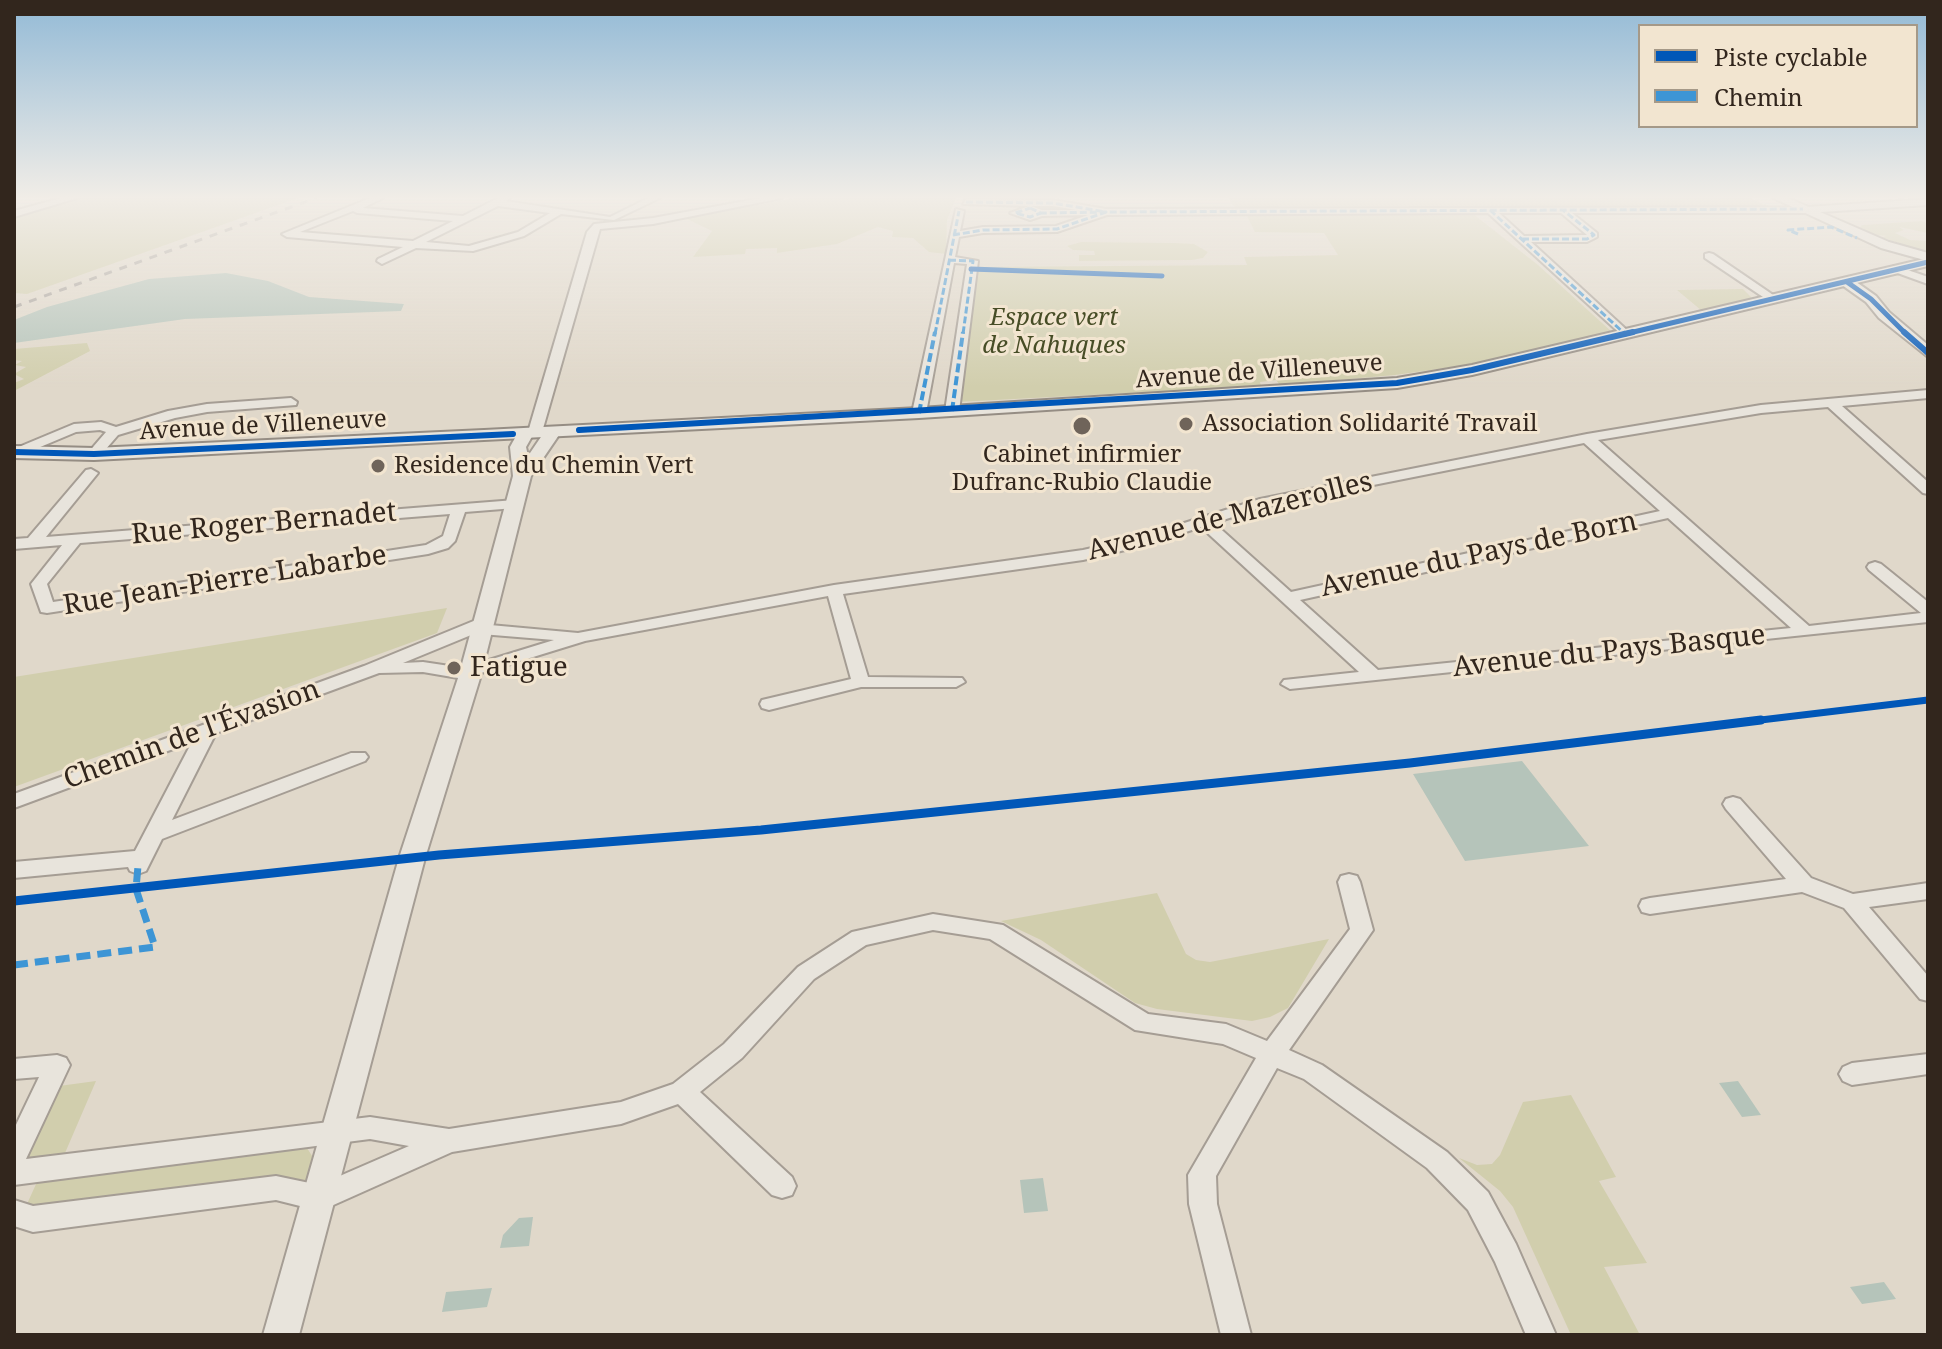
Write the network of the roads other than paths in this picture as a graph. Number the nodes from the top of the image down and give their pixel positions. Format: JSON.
{"nodes":[{"id":1,"x":949,"y":260,"type":"edge"},
{"id":2,"x":595,"y":261,"type":"edge"},
{"id":3,"x":972,"y":261,"type":"edge"},
{"id":4,"x":1546,"y":261,"type":"edge"},
{"id":5,"x":1716,"y":261,"type":"edge"},
{"id":6,"x":1923,"y":261,"type":"edge"},
{"id":7,"x":1896,"y":269,"type":"junction"},
{"id":8,"x":1928,"y":281,"type":"edge"},
{"id":9,"x":1847,"y":282,"type":"junction"},
{"id":10,"x":1773,"y":299,"type":"junction"},
{"id":11,"x":1625,"y":334,"type":"junction"},
{"id":12,"x":1928,"y":353,"type":"edge"},
{"id":13,"x":1927,"y":394,"type":"edge"},
{"id":14,"x":291,"y":402,"type":"dead end"},
{"id":15,"x":1831,"y":403,"type":"junction"},
{"id":16,"x":952,"y":411,"type":"junction"},
{"id":17,"x":919,"y":413,"type":"junction"},
{"id":18,"x":113,"y":432,"type":"junction"},
{"id":19,"x":533,"y":436,"type":"junction"},
{"id":20,"x":1587,"y":438,"type":"junction"},
{"id":21,"x":16,"y":453,"type":"edge"},
{"id":22,"x":93,"y":463,"type":"junction"},
{"id":23,"x":522,"y":476,"type":"junction"},
{"id":24,"x":1928,"y":490,"type":"edge"},
{"id":25,"x":515,"y":504,"type":"junction"},
{"id":26,"x":459,"y":508,"type":"junction"},
{"id":27,"x":1669,"y":513,"type":"junction"},
{"id":28,"x":1205,"y":523,"type":"junction"},
{"id":29,"x":75,"y":539,"type":"junction"},
{"id":30,"x":33,"y":542,"type":"junction"},
{"id":31,"x":14,"y":544,"type":"edge"},
{"id":32,"x":1875,"y":567,"type":"dead end"},
{"id":33,"x":834,"y":590,"type":"junction"},
{"id":34,"x":1289,"y":597,"type":"junction"},
{"id":35,"x":1928,"y":610,"type":"edge"},
{"id":36,"x":1928,"y":617,"type":"edge"},
{"id":37,"x":482,"y":626,"type":"junction"},
{"id":38,"x":1805,"y":632,"type":"junction"},
{"id":39,"x":582,"y":637,"type":"junction"},
{"id":40,"x":370,"y":670,"type":"junction"},
{"id":41,"x":470,"y":673,"type":"junction"},
{"id":42,"x":1373,"y":675,"type":"junction"},
{"id":43,"x":861,"y":682,"type":"junction"},
{"id":44,"x":956,"y":682,"type":"dead end"},
{"id":45,"x":1290,"y":684,"type":"dead end"},
{"id":46,"x":769,"y":704,"type":"dead end"},
{"id":47,"x":209,"y":728,"type":"junction"},
{"id":48,"x":358,"y":757,"type":"dead end"},
{"id":49,"x":14,"y":801,"type":"edge"},
{"id":50,"x":1733,"y":804,"type":"dead end"},
{"id":51,"x":155,"y":834,"type":"junction"},
{"id":52,"x":14,"y":870,"type":"edge"},
{"id":53,"x":1349,"y":882,"type":"dead end"},
{"id":54,"x":1803,"y":884,"type":"junction"},
{"id":55,"x":1928,"y":891,"type":"edge"},
{"id":56,"x":1852,"y":902,"type":"junction"},
{"id":57,"x":1650,"y":906,"type":"dead end"},
{"id":58,"x":1928,"y":992,"type":"edge"},
{"id":59,"x":1272,"y":1054,"type":"junction"},
{"id":60,"x":1928,"y":1064,"type":"edge"},
{"id":61,"x":14,"y":1069,"type":"edge"},
{"id":62,"x":1852,"y":1074,"type":"dead end"},
{"id":63,"x":682,"y":1092,"type":"junction"},
{"id":64,"x":338,"y":1134,"type":"junction"},
{"id":65,"x":449,"y":1141,"type":"junction"},
{"id":66,"x":14,"y":1157,"type":"edge"},
{"id":67,"x":14,"y":1173,"type":"edge"},
{"id":68,"x":782,"y":1186,"type":"dead end"},
{"id":69,"x":320,"y":1198,"type":"junction"},
{"id":70,"x":14,"y":1213,"type":"edge"},
{"id":71,"x":281,"y":1335,"type":"edge"},
{"id":72,"x":1236,"y":1335,"type":"edge"},
{"id":73,"x":1541,"y":1335,"type":"edge"}],
"edges":[{"from":1,"to":17,"type":"street"},
{"from":2,"to":19,"type":"street"},
{"from":3,"to":16,"type":"street"},
{"from":4,"to":11,"type":"street"},
{"from":5,"to":10,"type":"street"},
{"from":6,"to":7,"type":"main road","name":"Avenue de Villeneuve"},
{"from":7,"to":8,"type":"street"},
{"from":7,"to":9,"type":"main road","name":"Avenue de Villeneuve"},
{"from":9,"to":10,"type":"main road","name":"Avenue de Villeneuve"},
{"from":9,"to":12,"type":"street"},
{"from":10,"to":11,"type":"main road","name":"Avenue de Villeneuve"},
{"from":11,"to":16,"type":"main road","name":"Avenue de Villeneuve"},
{"from":13,"to":15,"type":"street","name":"Avenue de Mazerolles"},
{"from":14,"to":18,"type":"street"},
{"from":15,"to":20,"type":"street","name":"Avenue de Mazerolles"},
{"from":15,"to":24,"type":"street"},
{"from":16,"to":17,"type":"main road","name":"Avenue de Villeneuve"},
{"from":17,"to":19,"type":"main road","name":"Avenue de Villeneuve"},
{"from":18,"to":21,"type":"street"},
{"from":18,"to":22,"type":"street"},
{"from":19,"to":22,"type":"main road","name":"Avenue de Villeneuve"},
{"from":19,"to":23,"type":"street"},
{"from":19,"to":23,"type":"street"},
{"from":20,"to":27,"type":"street"},
{"from":20,"to":28,"type":"street","name":"Avenue de Mazerolles"},
{"from":21,"to":22,"type":"main road","name":"Avenue de Villeneuve"},
{"from":22,"to":30,"type":"street"},
{"from":23,"to":25,"type":"street"},
{"from":25,"to":26,"type":"street","name":"Rue Roger Bernadet"},
{"from":25,"to":37,"type":"street"},
{"from":26,"to":29,"type":"street","name":"Rue Roger Bernadet"},
{"from":26,"to":29,"type":"street","name":"Rue Jean-Pierre Labarbe"},
{"from":27,"to":34,"type":"street","name":"Avenue du Pays de Born"},
{"from":27,"to":38,"type":"street"},
{"from":28,"to":33,"type":"street","name":"Avenue de Mazerolles"},
{"from":28,"to":34,"type":"street"},
{"from":29,"to":30,"type":"street","name":"Rue Roger Bernadet"},
{"from":30,"to":31,"type":"street","name":"Rue Roger Bernadet"},
{"from":32,"to":35,"type":"street"},
{"from":33,"to":39,"type":"street","name":"Avenue de Mazerolles"},
{"from":33,"to":43,"type":"street"},
{"from":34,"to":42,"type":"street"},
{"from":36,"to":38,"type":"street","name":"Avenue du Pays Basque"},
{"from":37,"to":39,"type":"street","name":"Avenue de Mazerolles"},
{"from":37,"to":40,"type":"street","name":"Chemin de l'Évasion"},
{"from":37,"to":41,"type":"street"},
{"from":38,"to":42,"type":"street","name":"Avenue du Pays Basque"},
{"from":39,"to":41,"type":"street","name":"Avenue de Mazerolles"},
{"from":40,"to":41,"type":"street","name":"Chemin de l'Évasion"},
{"from":40,"to":47,"type":"street","name":"Chemin de l'Évasion"},
{"from":41,"to":64,"type":"street"},
{"from":42,"to":45,"type":"street","name":"Avenue du Pays Basque"},
{"from":43,"to":44,"type":"street"},
{"from":43,"to":46,"type":"street"},
{"from":47,"to":49,"type":"street","name":"Chemin de l'Évasion"},
{"from":47,"to":51,"type":"street"},
{"from":48,"to":51,"type":"street"},
{"from":50,"to":54,"type":"street"},
{"from":51,"to":52,"type":"street"},
{"from":53,"to":59,"type":"street"},
{"from":54,"to":56,"type":"street"},
{"from":54,"to":57,"type":"street"},
{"from":55,"to":56,"type":"street"},
{"from":56,"to":58,"type":"street"},
{"from":59,"to":63,"type":"street"},
{"from":59,"to":72,"type":"street"},
{"from":59,"to":73,"type":"street"},
{"from":60,"to":62,"type":"street"},
{"from":61,"to":66,"type":"street"},
{"from":63,"to":65,"type":"street"},
{"from":63,"to":68,"type":"street"},
{"from":64,"to":65,"type":"street"},
{"from":64,"to":67,"type":"street"},
{"from":64,"to":69,"type":"street"},
{"from":65,"to":69,"type":"street"},
{"from":69,"to":70,"type":"street"},
{"from":69,"to":71,"type":"street"}]}
